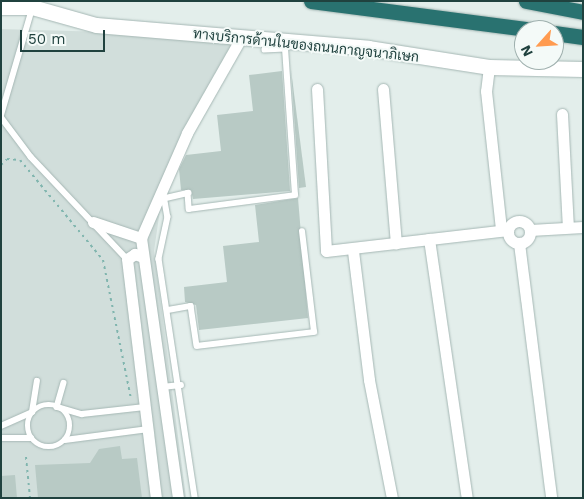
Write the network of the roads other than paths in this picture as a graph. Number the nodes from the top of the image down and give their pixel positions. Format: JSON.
{"nodes":[{"id":1,"x":311,"y":1,"type":"edge"},
{"id":2,"x":526,"y":1,"type":"edge"},
{"id":3,"x":1,"y":7,"type":"edge"},
{"id":4,"x":32,"y":7,"type":"junction"},
{"id":5,"x":583,"y":12,"type":"edge"},
{"id":6,"x":514,"y":28,"type":"edge"},
{"id":7,"x":564,"y":34,"type":"edge"},
{"id":8,"x":583,"y":37,"type":"edge"},
{"id":9,"x":241,"y":38,"type":"junction"},
{"id":10,"x":265,"y":50,"type":"dead end"},
{"id":11,"x":489,"y":67,"type":"junction"},
{"id":12,"x":583,"y":69,"type":"edge"},
{"id":13,"x":317,"y":89,"type":"dead end"},
{"id":14,"x":383,"y":89,"type":"dead end"},
{"id":15,"x":562,"y":114,"type":"dead end"},
{"id":16,"x":1,"y":116,"type":"edge"},
{"id":17,"x":165,"y":193,"type":"junction"},
{"id":18,"x":92,"y":222,"type":"junction"},
{"id":19,"x":568,"y":227,"type":"junction"},
{"id":20,"x":583,"y":227,"type":"edge"},
{"id":21,"x":504,"y":230,"type":"junction"},
{"id":22,"x":530,"y":230,"type":"junction"},
{"id":23,"x":302,"y":232,"type":"dead end"},
{"id":24,"x":141,"y":238,"type":"junction"},
{"id":25,"x":428,"y":239,"type":"junction"},
{"id":26,"x":396,"y":243,"type":"junction"},
{"id":27,"x":519,"y":243,"type":"junction"},
{"id":28,"x":353,"y":251,"type":"junction"},
{"id":29,"x":144,"y":257,"type":"junction"},
{"id":30,"x":127,"y":259,"type":"junction"},
{"id":31,"x":168,"y":310,"type":"junction"},
{"id":32,"x":37,"y":381,"type":"dead end"},
{"id":33,"x":64,"y":383,"type":"dead end"},
{"id":34,"x":181,"y":385,"type":"junction"},
{"id":35,"x":162,"y":387,"type":"junction"},
{"id":36,"x":57,"y":407,"type":"junction"},
{"id":37,"x":145,"y":407,"type":"junction"},
{"id":38,"x":32,"y":412,"type":"junction"},
{"id":39,"x":1,"y":426,"type":"edge"},
{"id":40,"x":148,"y":429,"type":"junction"},
{"id":41,"x":1,"y":438,"type":"edge"},
{"id":42,"x":30,"y":438,"type":"junction"},
{"id":43,"x":65,"y":440,"type":"junction"},
{"id":44,"x":156,"y":498,"type":"edge"},
{"id":45,"x":178,"y":498,"type":"edge"},
{"id":46,"x":195,"y":498,"type":"edge"},
{"id":47,"x":392,"y":498,"type":"edge"},
{"id":48,"x":467,"y":498,"type":"edge"},
{"id":49,"x":551,"y":498,"type":"edge"}],
"edges":[{"from":1,"to":6,"type":"highway"},
{"from":2,"to":5,"type":"highway"},
{"from":3,"to":4,"type":"main road","name":"ทางบริการด้านในของถนนกาญจนาภิเษก"},
{"from":4,"to":9,"type":"main road","name":"ทางบริการด้านในของถนนกาญจนาภิเษก"},
{"from":4,"to":16,"type":"lane"},
{"from":7,"to":8,"type":"highway"},
{"from":9,"to":11,"type":"main road","name":"ทางบริการด้านในของถนนกาญจนาภิเษก"},
{"from":9,"to":17,"type":"street"},
{"from":10,"to":17,"type":"lane"},
{"from":11,"to":12,"type":"main road","name":"ทางบริการด้านในของถนนกาญจนาภิเษก"},
{"from":11,"to":21,"type":"street"},
{"from":13,"to":28,"type":"street"},
{"from":14,"to":26,"type":"street"},
{"from":15,"to":19,"type":"street"},
{"from":16,"to":18,"type":"lane"},
{"from":17,"to":24,"type":"street"},
{"from":17,"to":31,"type":"lane"},
{"from":18,"to":24,"type":"street"},
{"from":18,"to":30,"type":"lane"},
{"from":19,"to":20,"type":"street"},
{"from":19,"to":22,"type":"street"},
{"from":21,"to":22,"type":"street"},
{"from":21,"to":25,"type":"street"},
{"from":21,"to":27,"type":"street"},
{"from":22,"to":27,"type":"street"},
{"from":23,"to":31,"type":"lane"},
{"from":24,"to":29,"type":"street"},
{"from":25,"to":26,"type":"street"},
{"from":25,"to":48,"type":"street"},
{"from":26,"to":28,"type":"street"},
{"from":27,"to":49,"type":"street"},
{"from":28,"to":47,"type":"street"},
{"from":29,"to":30,"type":"street"},
{"from":29,"to":35,"type":"street"},
{"from":30,"to":37,"type":"street"},
{"from":31,"to":34,"type":"lane"},
{"from":32,"to":38,"type":"lane"},
{"from":33,"to":36,"type":"lane"},
{"from":34,"to":35,"type":"lane"},
{"from":34,"to":46,"type":"lane"},
{"from":35,"to":45,"type":"street"},
{"from":36,"to":37,"type":"lane"},
{"from":36,"to":38,"type":"lane"},
{"from":36,"to":43,"type":"lane"},
{"from":37,"to":40,"type":"street"},
{"from":38,"to":39,"type":"lane"},
{"from":38,"to":42,"type":"lane"},
{"from":40,"to":43,"type":"lane"},
{"from":40,"to":44,"type":"street"},
{"from":41,"to":42,"type":"lane"},
{"from":42,"to":43,"type":"lane"}]}
